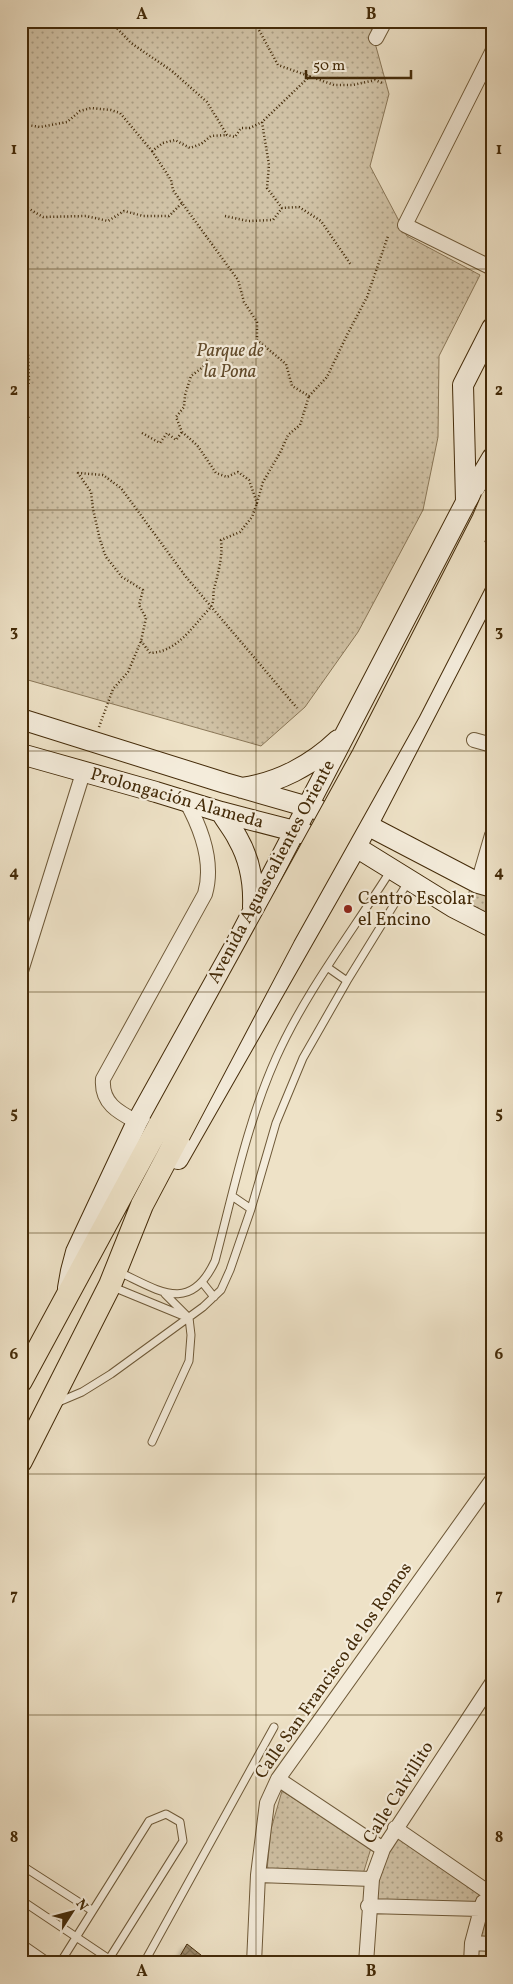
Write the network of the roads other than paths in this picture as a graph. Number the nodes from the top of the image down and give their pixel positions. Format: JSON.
{"nodes":[{"id":1,"x":385,"y":21,"type":"edge"},
{"id":2,"x":376,"y":38,"type":"dead end"},
{"id":3,"x":492,"y":52,"type":"edge"},
{"id":4,"x":492,"y":268,"type":"edge"},
{"id":5,"x":492,"y":328,"type":"edge"},
{"id":6,"x":492,"y":458,"type":"edge"},
{"id":7,"x":492,"y":499,"type":"edge"},
{"id":8,"x":466,"y":502,"type":"junction"},
{"id":9,"x":492,"y":550,"type":"edge"},
{"id":10,"x":492,"y":584,"type":"edge"},
{"id":11,"x":484,"y":614,"type":"edge"},
{"id":12,"x":21,"y":719,"type":"edge"},
{"id":13,"x":342,"y":740,"type":"junction"},
{"id":14,"x":474,"y":740,"type":"dead end"},
{"id":15,"x":492,"y":745,"type":"edge"},
{"id":16,"x":21,"y":754,"type":"edge"},
{"id":17,"x":82,"y":772,"type":"junction"},
{"id":18,"x":394,"y":774,"type":"junction"},
{"id":19,"x":242,"y":788,"type":"junction"},
{"id":20,"x":186,"y":801,"type":"junction"},
{"id":21,"x":307,"y":806,"type":"junction"},
{"id":22,"x":221,"y":812,"type":"junction"},
{"id":23,"x":367,"y":825,"type":"junction"},
{"id":24,"x":292,"y":835,"type":"junction"},
{"id":25,"x":492,"y":835,"type":"edge"},
{"id":26,"x":356,"y":847,"type":"junction"},
{"id":27,"x":392,"y":869,"type":"junction"},
{"id":28,"x":340,"y":874,"type":"junction"},
{"id":29,"x":409,"y":880,"type":"junction"},
{"id":30,"x":485,"y":885,"type":"edge"},
{"id":31,"x":253,"y":910,"type":"junction"},
{"id":32,"x":492,"y":927,"type":"edge"},
{"id":33,"x":328,"y":968,"type":"junction"},
{"id":34,"x":21,"y":971,"type":"edge"},
{"id":35,"x":347,"y":981,"type":"junction"},
{"id":36,"x":137,"y":1122,"type":"junction"},
{"id":37,"x":232,"y":1196,"type":"junction"},
{"id":38,"x":251,"y":1209,"type":"junction"},
{"id":39,"x":116,"y":1271,"type":"junction"},
{"id":40,"x":202,"y":1282,"type":"junction"},
{"id":41,"x":68,"y":1292,"type":"junction"},
{"id":42,"x":165,"y":1294,"type":"junction"},
{"id":43,"x":214,"y":1298,"type":"junction"},
{"id":44,"x":189,"y":1318,"type":"junction"},
{"id":45,"x":21,"y":1381,"type":"edge"},
{"id":46,"x":49,"y":1406,"type":"junction"},
{"id":47,"x":152,"y":1442,"type":"dead end"},
{"id":48,"x":21,"y":1461,"type":"edge"},
{"id":49,"x":492,"y":1480,"type":"edge"},
{"id":50,"x":492,"y":1683,"type":"edge"},
{"id":51,"x":274,"y":1727,"type":"dead end"},
{"id":52,"x":278,"y":1779,"type":"junction"},
{"id":53,"x":395,"y":1828,"type":"junction"},
{"id":54,"x":383,"y":1849,"type":"junction"},
{"id":55,"x":21,"y":1865,"type":"edge"},
{"id":56,"x":258,"y":1875,"type":"junction"},
{"id":57,"x":372,"y":1879,"type":"junction"},
{"id":58,"x":490,"y":1889,"type":"edge"},
{"id":59,"x":21,"y":1900,"type":"edge"},
{"id":60,"x":368,"y":1906,"type":"junction"},
{"id":61,"x":480,"y":1909,"type":"junction"},
{"id":62,"x":91,"y":1910,"type":"junction"},
{"id":63,"x":76,"y":1936,"type":"junction"},
{"id":64,"x":472,"y":1943,"type":"junction"},
{"id":65,"x":492,"y":1944,"type":"edge"},
{"id":66,"x":21,"y":1947,"type":"edge"},
{"id":67,"x":44,"y":1963,"type":"edge"},
{"id":68,"x":60,"y":1963,"type":"edge"},
{"id":69,"x":144,"y":1963,"type":"edge"},
{"id":70,"x":254,"y":1963,"type":"edge"},
{"id":71,"x":366,"y":1963,"type":"edge"},
{"id":72,"x":471,"y":1963,"type":"edge"}],
"edges":[{"from":1,"to":2,"type":"street"},
{"from":3,"to":4,"type":"street"},
{"from":5,"to":8,"type":"street"},
{"from":6,"to":8,"type":"street","name":"Avenida Aguascalientes Oriente"},
{"from":7,"to":41,"type":"main road","name":"Avenida Aguascalientes Oriente","bridge":true},
{"from":8,"to":13,"type":"street","name":"Avenida Aguascalientes Oriente"},
{"from":9,"to":39,"type":"main road","bridge":true},
{"from":10,"to":11,"type":"street"},
{"from":11,"to":18,"type":"street"},
{"from":12,"to":19,"type":"street","name":"Prolongación Alameda"},
{"from":13,"to":18,"type":"street"},
{"from":13,"to":19,"type":"street"},
{"from":13,"to":21,"type":"street","name":"Avenida Aguascalientes Oriente"},
{"from":14,"to":15,"type":"street"},
{"from":16,"to":17,"type":"street","name":"Prolongación Alameda"},
{"from":17,"to":20,"type":"street","name":"Prolongación Alameda"},
{"from":17,"to":34,"type":"street"},
{"from":18,"to":23,"type":"street"},
{"from":19,"to":21,"type":"street","name":"Prolongación Alameda"},
{"from":20,"to":22,"type":"street","name":"Prolongación Alameda"},
{"from":20,"to":36,"type":"street"},
{"from":21,"to":23,"type":"street","name":"Prolongación Alameda"},
{"from":21,"to":24,"type":"street","name":"Avenida Aguascalientes Oriente"},
{"from":22,"to":24,"type":"street","name":"Prolongación Alameda"},
{"from":22,"to":31,"type":"street"},
{"from":23,"to":26,"type":"street"},
{"from":23,"to":30,"type":"street","name":"Prolongación Alameda"},
{"from":24,"to":26,"type":"street","name":"Prolongación Alameda"},
{"from":24,"to":28,"type":"street"},
{"from":24,"to":31,"type":"street","name":"Avenida Aguascalientes Oriente"},
{"from":25,"to":30,"type":"street"},
{"from":26,"to":27,"type":"street","name":"Prolongación Alameda"},
{"from":26,"to":28,"type":"street"},
{"from":27,"to":29,"type":"street","name":"Prolongación Alameda"},
{"from":27,"to":33,"type":"lane"},
{"from":28,"to":39,"type":"street"},
{"from":29,"to":32,"type":"street","name":"Prolongación Alameda"},
{"from":29,"to":35,"type":"lane"},
{"from":31,"to":36,"type":"street","name":"Avenida Aguascalientes Oriente"},
{"from":33,"to":35,"type":"lane"},
{"from":33,"to":37,"type":"lane"},
{"from":35,"to":38,"type":"lane"},
{"from":36,"to":41,"type":"street","name":"Avenida Aguascalientes Oriente"},
{"from":37,"to":38,"type":"lane"},
{"from":37,"to":40,"type":"lane"},
{"from":38,"to":43,"type":"lane"},
{"from":39,"to":42,"type":"lane"},
{"from":39,"to":44,"type":"lane"},
{"from":39,"to":46,"type":"main road"},
{"from":40,"to":42,"type":"lane"},
{"from":40,"to":43,"type":"lane"},
{"from":41,"to":45,"type":"main road","name":"Avenida Aguascalientes Oriente"},
{"from":42,"to":44,"type":"lane"},
{"from":43,"to":44,"type":"lane"},
{"from":44,"to":46,"type":"lane"},
{"from":44,"to":47,"type":"lane"},
{"from":46,"to":48,"type":"main road"},
{"from":49,"to":52,"type":"street","name":"Calle San Francisco de los Romos"},
{"from":50,"to":53,"type":"street","name":"Calle Calvillito"},
{"from":51,"to":69,"type":"lane"},
{"from":52,"to":54,"type":"street"},
{"from":52,"to":56,"type":"street","name":"Calle San Francisco de los Romos"},
{"from":53,"to":54,"type":"street","name":"Calle Calvillito"},
{"from":53,"to":58,"type":"street"},
{"from":54,"to":57,"type":"street","name":"Calle Calvillito"},
{"from":55,"to":62,"type":"lane"},
{"from":56,"to":57,"type":"street"},
{"from":56,"to":70,"type":"street","name":"Calle San Francisco de los Romos"},
{"from":57,"to":60,"type":"street","name":"Calle Calvillito"},
{"from":58,"to":61,"type":"street"},
{"from":59,"to":63,"type":"lane"},
{"from":60,"to":61,"type":"street"},
{"from":60,"to":71,"type":"street","name":"Calle Calvillito"},
{"from":61,"to":64,"type":"street"},
{"from":62,"to":63,"type":"lane"},
{"from":62,"to":63,"type":"lane"},
{"from":63,"to":68,"type":"lane"},
{"from":64,"to":65,"type":"street"},
{"from":64,"to":72,"type":"street"},
{"from":66,"to":67,"type":"street"}]}
